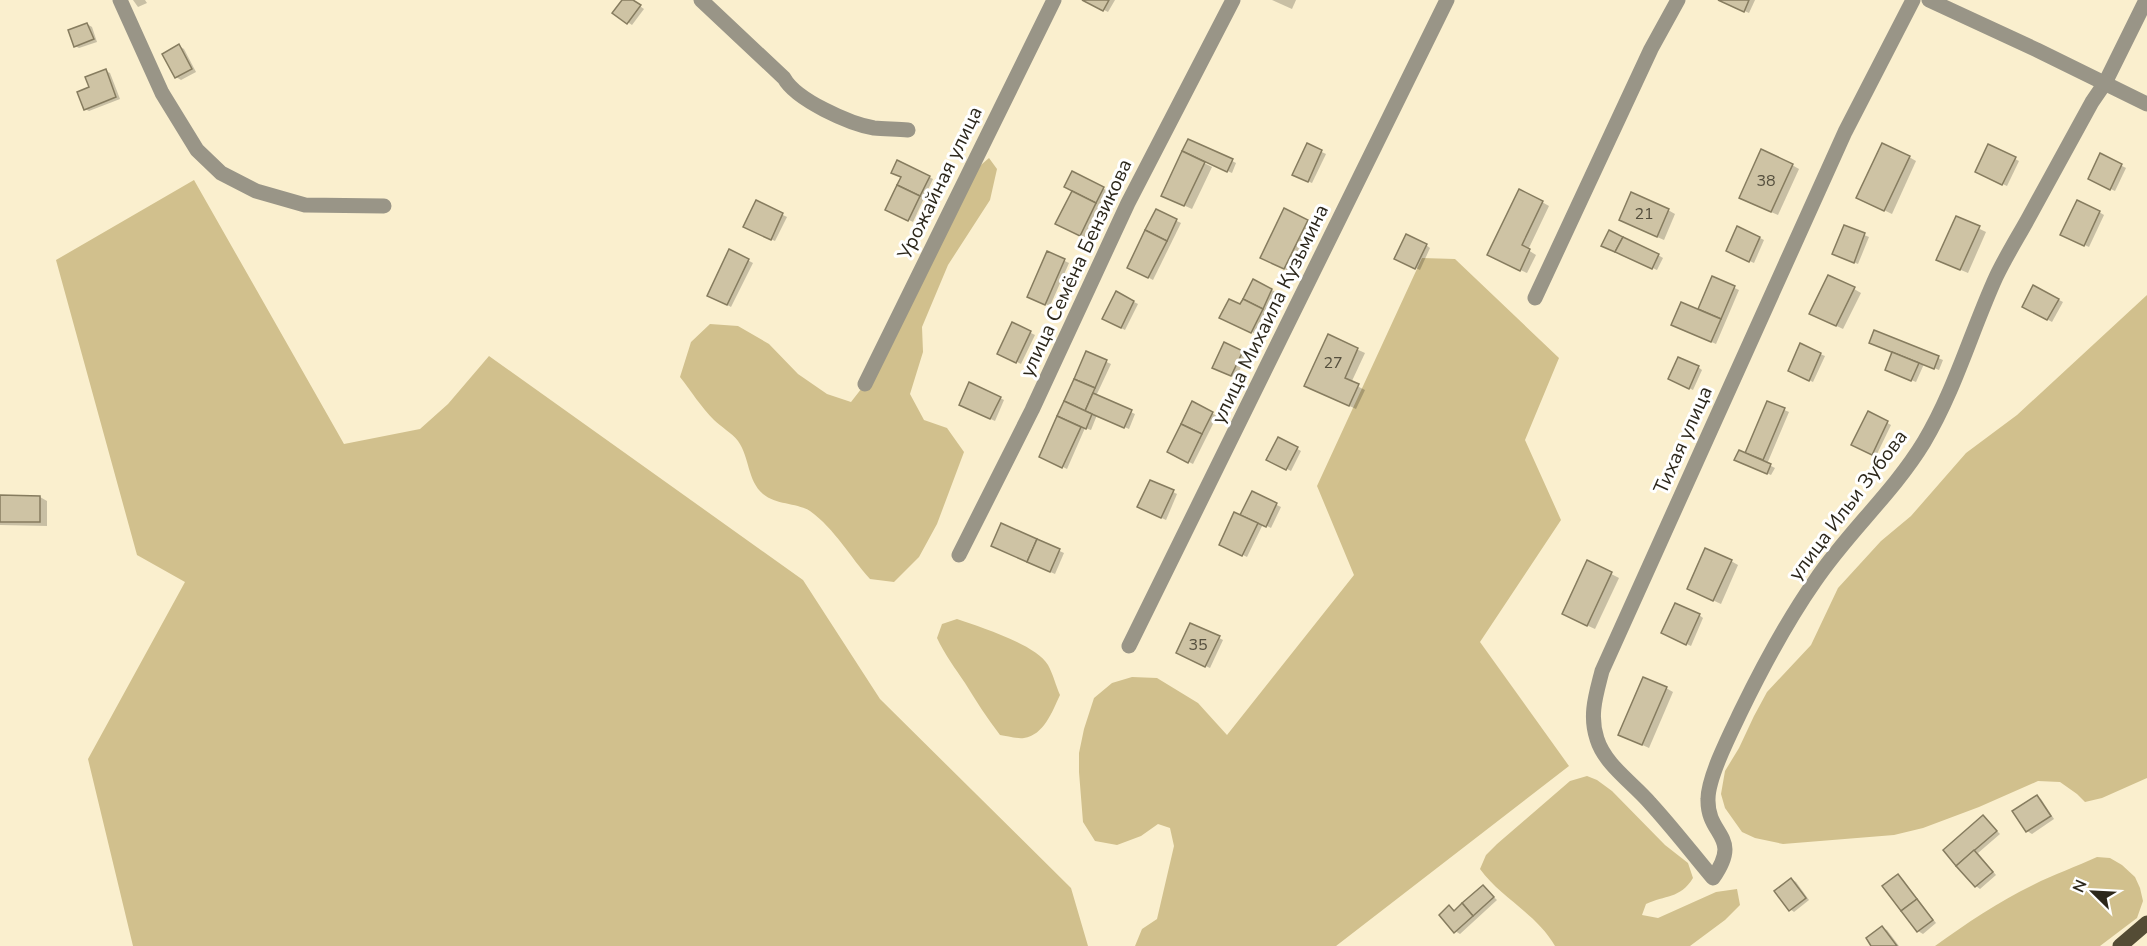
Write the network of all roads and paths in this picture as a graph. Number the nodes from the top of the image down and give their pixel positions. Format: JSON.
{"nodes":[{"id":1,"x":120,"y":0,"type":"edge"},
{"id":2,"x":701,"y":0,"type":"edge"},
{"id":3,"x":1054,"y":0,"type":"edge"},
{"id":4,"x":1233,"y":0,"type":"edge"},
{"id":5,"x":1447,"y":0,"type":"edge"},
{"id":6,"x":1678,"y":0,"type":"edge"},
{"id":7,"x":1913,"y":0,"type":"edge"},
{"id":8,"x":1929,"y":0,"type":"edge"},
{"id":9,"x":2146,"y":0,"type":"edge"},
{"id":10,"x":2105,"y":83,"type":"junction"},
{"id":11,"x":2147,"y":104,"type":"edge"},
{"id":12,"x":908,"y":130,"type":"dead end"},
{"id":13,"x":384,"y":206,"type":"dead end"},
{"id":14,"x":1534,"y":298,"type":"dead end"},
{"id":15,"x":865,"y":384,"type":"dead end"},
{"id":16,"x":959,"y":555,"type":"dead end"},
{"id":17,"x":1129,"y":646,"type":"dead end"},
{"id":18,"x":1713,"y":878,"type":"joint"},
{"id":19,"x":2147,"y":923,"type":"edge"},
{"id":20,"x":2120,"y":946,"type":"edge"}],
"edges":[{"from":1,"to":13,"type":"street"},
{"from":2,"to":12,"type":"street"},
{"from":3,"to":15,"type":"street","name":"Урожайная улица"},
{"from":4,"to":16,"type":"street","name":"улица Семёна Бензикова"},
{"from":5,"to":17,"type":"street","name":"улица Михаила Кузьмина"},
{"from":6,"to":14,"type":"street"},
{"from":7,"to":18,"type":"street","name":"Тихая улица"},
{"from":8,"to":10,"type":"street"},
{"from":9,"to":10,"type":"street","name":"улица Ильи Зубова"},
{"from":10,"to":11,"type":"street"},
{"from":10,"to":18,"type":"street","name":"улица Ильи Зубова"},
{"from":19,"to":20,"type":"main road"}]}
